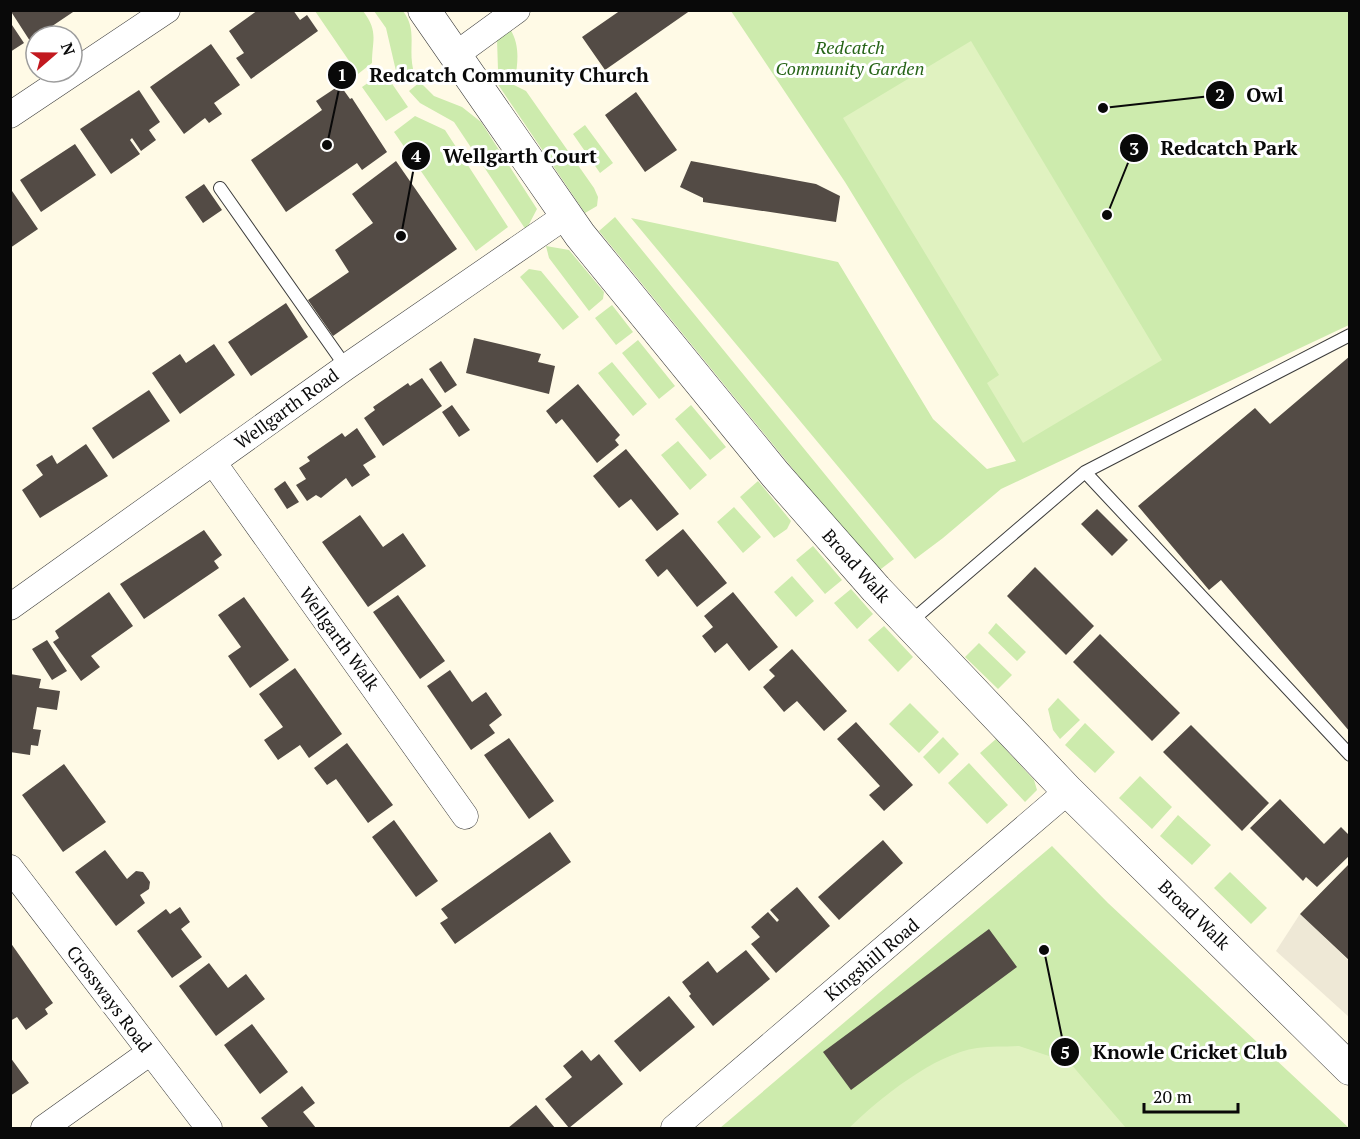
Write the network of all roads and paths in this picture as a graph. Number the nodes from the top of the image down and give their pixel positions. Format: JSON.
{"nodes":[{"id":1,"x":167,"y":10,"type":"edge"},
{"id":2,"x":424,"y":10,"type":"edge"},
{"id":3,"x":517,"y":10,"type":"edge"},
{"id":4,"x":454,"y":56,"type":"junction"},
{"id":5,"x":10,"y":115,"type":"edge"},
{"id":6,"x":220,"y":189,"type":"dead end"},
{"id":7,"x":567,"y":215,"type":"junction"},
{"id":8,"x":1350,"y":335,"type":"edge"},
{"id":9,"x":346,"y":367,"type":"junction"},
{"id":10,"x":213,"y":462,"type":"junction"},
{"id":11,"x":1085,"y":472,"type":"junction"},
{"id":12,"x":10,"y":607,"type":"edge"},
{"id":13,"x":908,"y":623,"type":"junction"},
{"id":14,"x":1350,"y":755,"type":"edge"},
{"id":15,"x":1068,"y":791,"type":"junction"},
{"id":16,"x":465,"y":816,"type":"dead end"},
{"id":17,"x":10,"y":868,"type":"edge"},
{"id":18,"x":149,"y":1053,"type":"junction"},
{"id":19,"x":1350,"y":1069,"type":"edge"},
{"id":20,"x":44,"y":1128,"type":"edge"},
{"id":21,"x":209,"y":1128,"type":"edge"},
{"id":22,"x":674,"y":1128,"type":"edge"}],
"edges":[{"from":1,"to":5,"type":"street"},
{"from":2,"to":4,"type":"street","name":"Broad Walk"},
{"from":3,"to":4,"type":"street"},
{"from":4,"to":7,"type":"street","name":"Broad Walk"},
{"from":6,"to":9,"type":"lane"},
{"from":7,"to":9,"type":"street","name":"Wellgarth Road"},
{"from":7,"to":13,"type":"street","name":"Broad Walk"},
{"from":8,"to":11,"type":"lane"},
{"from":9,"to":10,"type":"street","name":"Wellgarth Road"},
{"from":10,"to":12,"type":"street","name":"Wellgarth Road"},
{"from":10,"to":16,"type":"street","name":"Wellgarth Walk"},
{"from":11,"to":13,"type":"lane"},
{"from":11,"to":14,"type":"lane"},
{"from":13,"to":15,"type":"street","name":"Broad Walk"},
{"from":15,"to":19,"type":"street","name":"Broad Walk"},
{"from":15,"to":22,"type":"street","name":"Kingshill Road"},
{"from":17,"to":18,"type":"street","name":"Crossways Road"},
{"from":18,"to":20,"type":"street"},
{"from":18,"to":21,"type":"street","name":"Crossways Road"}]}
